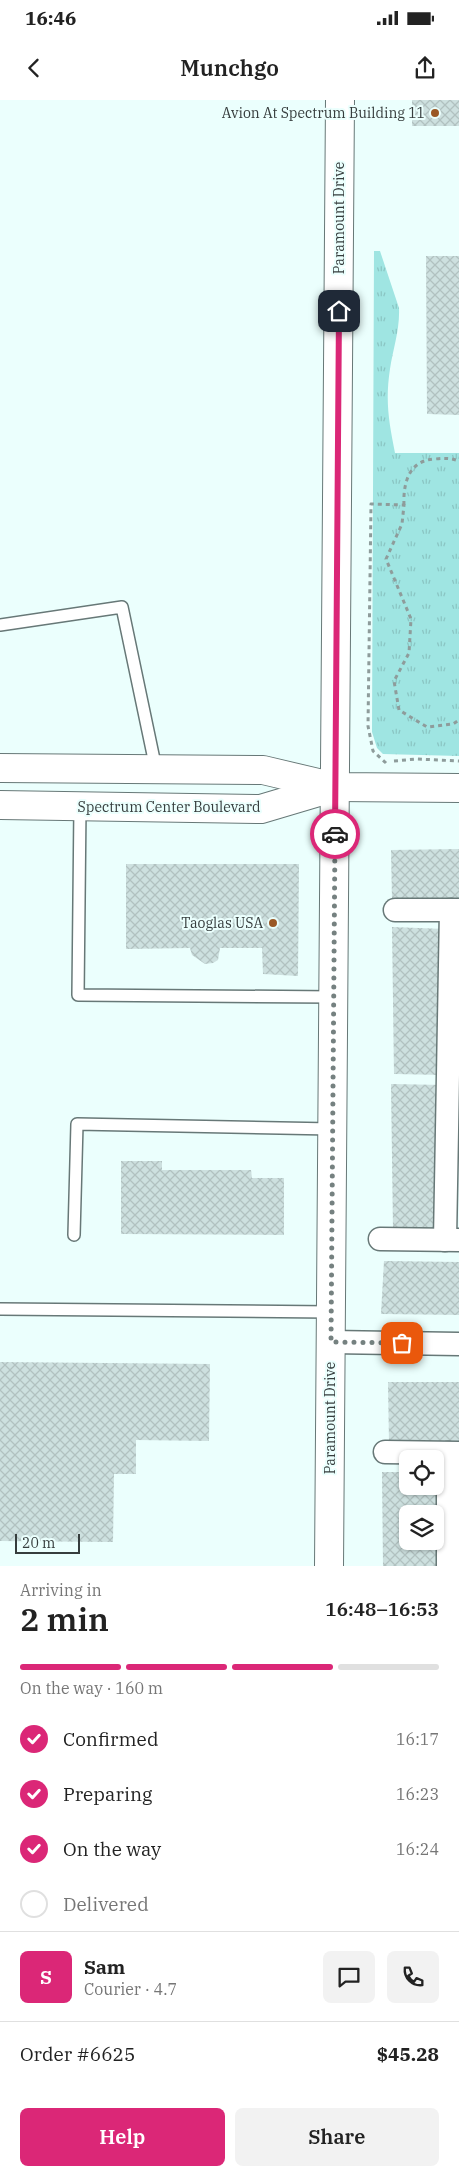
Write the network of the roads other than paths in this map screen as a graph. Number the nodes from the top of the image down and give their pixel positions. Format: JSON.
{"nodes":[{"id":1,"x":340,"y":100,"type":"edge"},
{"id":2,"x":0,"y":625,"type":"edge"},
{"id":3,"x":0,"y":768,"type":"edge"},
{"id":4,"x":156,"y":769,"type":"junction"},
{"id":5,"x":335,"y":787,"type":"junction"},
{"id":6,"x":459,"y":788,"type":"edge"},
{"id":7,"x":0,"y":805,"type":"edge"},
{"id":8,"x":80,"y":806,"type":"junction"},
{"id":9,"x":394,"y":910,"type":"dead end"},
{"id":10,"x":455,"y":910,"type":"edge"},
{"id":11,"x":334,"y":997,"type":"junction"},
{"id":12,"x":332,"y":1129,"type":"junction"},
{"id":13,"x":74,"y":1235,"type":"dead end"},
{"id":14,"x":380,"y":1239,"type":"dead end"},
{"id":15,"x":452,"y":1240,"type":"edge"},
{"id":16,"x":0,"y":1309,"type":"edge"},
{"id":17,"x":331,"y":1312,"type":"junction"},
{"id":18,"x":331,"y":1342,"type":"junction"},
{"id":19,"x":459,"y":1344,"type":"edge"},
{"id":20,"x":385,"y":1452,"type":"dead end"},
{"id":21,"x":454,"y":1453,"type":"edge"},
{"id":22,"x":329,"y":1566,"type":"edge"},
{"id":23,"x":448,"y":1566,"type":"edge"}],
"edges":[{"from":1,"to":5,"type":"street","name":"Paramount Drive"},
{"from":2,"to":4,"type":"lane"},
{"from":3,"to":4,"type":"street","name":"Spectrum Center Boulevard"},
{"from":4,"to":5,"type":"street","name":"Spectrum Center Boulevard"},
{"from":5,"to":6,"type":"street","name":"Spectrum Center Boulevard"},
{"from":5,"to":8,"type":"street","name":"Spectrum Center Boulevard"},
{"from":5,"to":11,"type":"street","name":"Paramount Drive"},
{"from":7,"to":8,"type":"street","name":"Spectrum Center Boulevard"},
{"from":8,"to":11,"type":"lane"},
{"from":9,"to":10,"type":"street"},
{"from":10,"to":15,"type":"street"},
{"from":11,"to":12,"type":"street","name":"Paramount Drive"},
{"from":12,"to":13,"type":"lane"},
{"from":12,"to":17,"type":"street","name":"Paramount Drive"},
{"from":14,"to":15,"type":"street"},
{"from":16,"to":17,"type":"lane"},
{"from":17,"to":18,"type":"street","name":"Paramount Drive"},
{"from":18,"to":19,"type":"street"},
{"from":18,"to":22,"type":"street","name":"Paramount Drive"},
{"from":20,"to":21,"type":"street"},
{"from":21,"to":23,"type":"street"}]}
